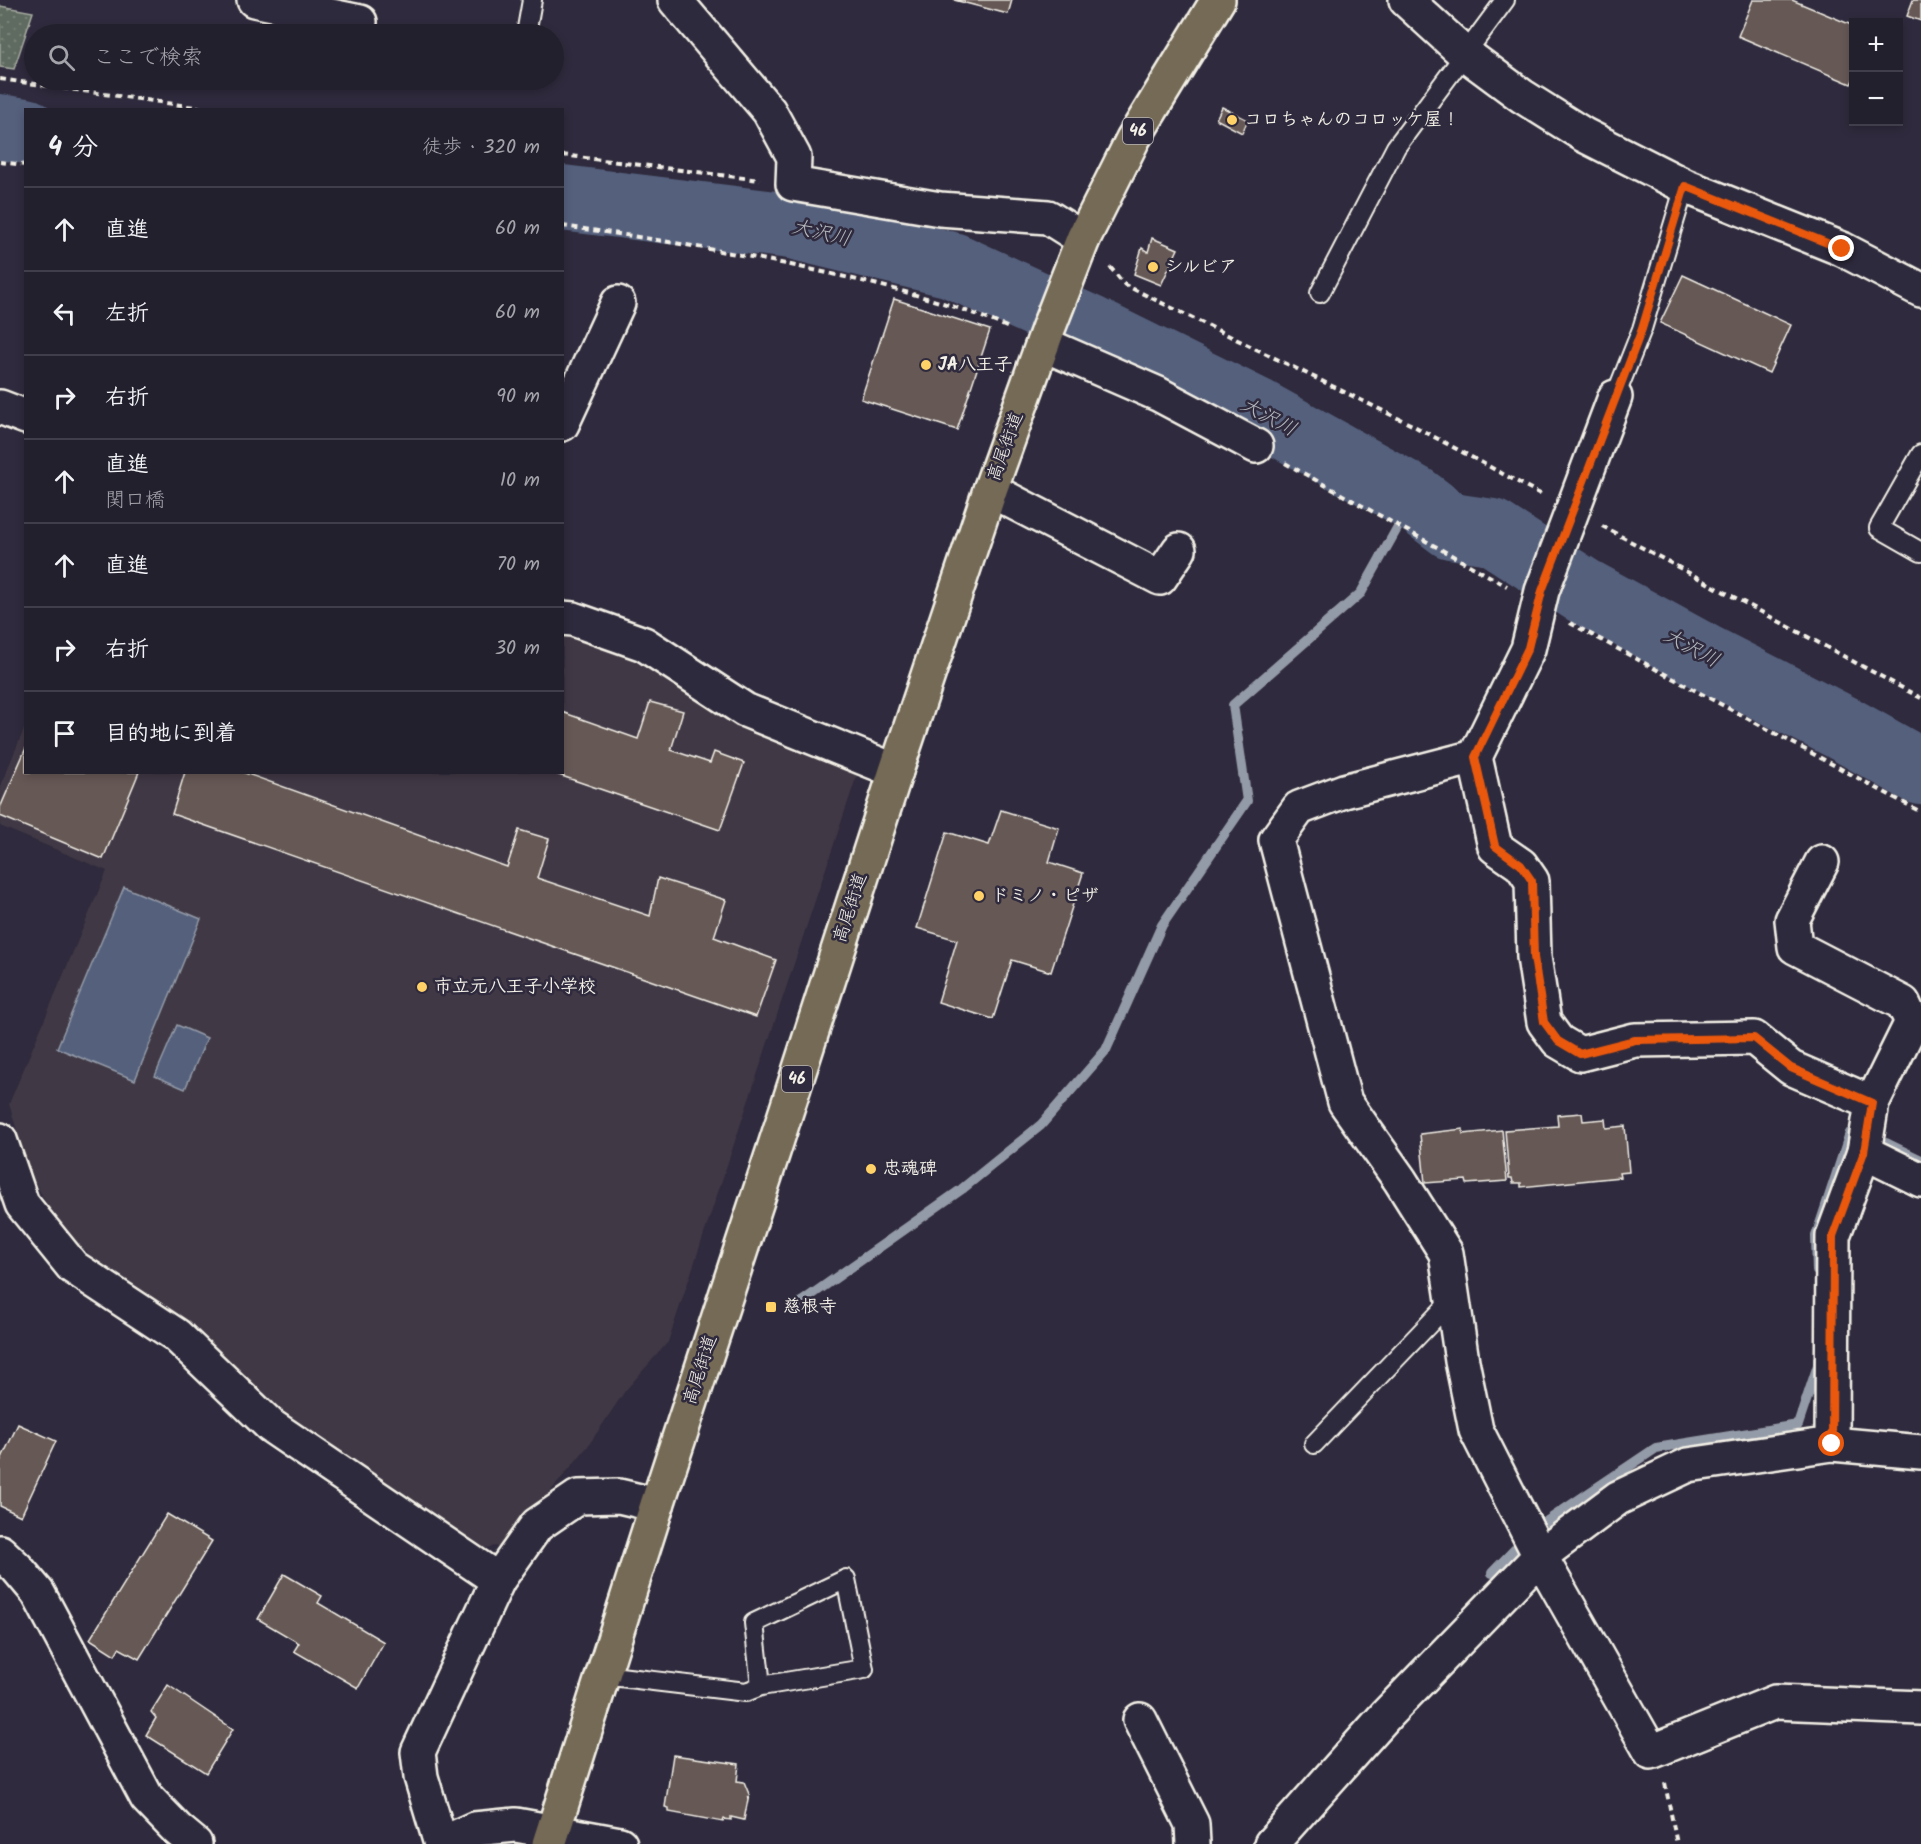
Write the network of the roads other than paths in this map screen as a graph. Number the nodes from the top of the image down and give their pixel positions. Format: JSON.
{"nodes":[{"id":1,"x":254,"y":0,"type":"edge"},
{"id":2,"x":532,"y":0,"type":"edge"},
{"id":3,"x":1218,"y":0,"type":"edge"},
{"id":4,"x":1406,"y":0,"type":"edge"},
{"id":5,"x":1505,"y":0,"type":"edge"},
{"id":6,"x":687,"y":4,"type":"edge"},
{"id":7,"x":361,"y":19,"type":"edge"},
{"id":8,"x":528,"y":24,"type":"edge"},
{"id":9,"x":1464,"y":53,"type":"junction"},
{"id":10,"x":1685,"y":186,"type":"junction"},
{"id":11,"x":1083,"y":238,"type":"junction"},
{"id":12,"x":1920,"y":286,"type":"edge"},
{"id":13,"x":1320,"y":293,"type":"dead end"},
{"id":14,"x":618,"y":303,"type":"dead end"},
{"id":15,"x":1046,"y":336,"type":"junction"},
{"id":16,"x":1616,"y":397,"type":"joint"},
{"id":17,"x":0,"y":407,"type":"edge"},
{"id":18,"x":24,"y":416,"type":"edge"},
{"id":19,"x":564,"y":420,"type":"edge"},
{"id":20,"x":1256,"y":446,"type":"road end"},
{"id":21,"x":1921,"y":454,"type":"edge"},
{"id":22,"x":990,"y":490,"type":"junction"},
{"id":23,"x":1179,"y":550,"type":"dead end"},
{"id":24,"x":1921,"y":552,"type":"edge"},
{"id":25,"x":564,"y":618,"type":"edge"},
{"id":26,"x":1475,"y":757,"type":"junction"},
{"id":27,"x":896,"y":771,"type":"junction"},
{"id":28,"x":1822,"y":862,"type":"dead end"},
{"id":29,"x":1872,"y":1103,"type":"junction"},
{"id":30,"x":0,"y":1140,"type":"edge"},
{"id":31,"x":1864,"y":1152,"type":"junction"},
{"id":32,"x":1921,"y":1180,"type":"edge"},
{"id":33,"x":1453,"y":1299,"type":"junction"},
{"id":34,"x":1314,"y":1444,"type":"dead end"},
{"id":35,"x":1832,"y":1444,"type":"junction"},
{"id":36,"x":1921,"y":1452,"type":"edge"},
{"id":37,"x":657,"y":1505,"type":"junction"},
{"id":38,"x":0,"y":1552,"type":"edge"},
{"id":39,"x":1540,"y":1556,"type":"junction"},
{"id":40,"x":498,"y":1580,"type":"junction"},
{"id":41,"x":603,"y":1676,"type":"junction"},
{"id":42,"x":761,"y":1686,"type":"junction"},
{"id":43,"x":1921,"y":1708,"type":"edge"},
{"id":44,"x":1140,"y":1720,"type":"dead end"},
{"id":45,"x":552,"y":1838,"type":"edge"},
{"id":46,"x":195,"y":1844,"type":"edge"},
{"id":47,"x":441,"y":1844,"type":"edge"},
{"id":48,"x":620,"y":1844,"type":"edge"},
{"id":49,"x":1193,"y":1844,"type":"edge"},
{"id":50,"x":1272,"y":1844,"type":"edge"}],
"edges":[{"from":1,"to":7,"type":"street"},
{"from":2,"to":8,"type":"lane"},
{"from":3,"to":11,"type":"main road","name":"高尾街道","number":"46"},
{"from":4,"to":9,"type":"street"},
{"from":5,"to":9,"type":"lane"},
{"from":6,"to":11,"type":"street"},
{"from":9,"to":10,"type":"street"},
{"from":9,"to":13,"type":"lane"},
{"from":10,"to":12,"type":"street"},
{"from":10,"to":16,"type":"lane"},
{"from":11,"to":15,"type":"main road","name":"高尾街道","number":"46"},
{"from":14,"to":19,"type":"street"},
{"from":15,"to":20,"type":"street"},
{"from":15,"to":22,"type":"main road","name":"高尾街道","number":"46"},
{"from":16,"to":26,"type":"street"},
{"from":17,"to":18,"type":"street"},
{"from":21,"to":24,"type":"lane"},
{"from":22,"to":23,"type":"street"},
{"from":22,"to":27,"type":"main road","name":"高尾街道","number":"46"},
{"from":25,"to":27,"type":"street"},
{"from":26,"to":29,"type":"street"},
{"from":26,"to":33,"type":"street"},
{"from":27,"to":37,"type":"main road","name":"高尾街道","number":"46"},
{"from":28,"to":29,"type":"street"},
{"from":29,"to":31,"type":"street"},
{"from":30,"to":40,"type":"street"},
{"from":31,"to":32,"type":"street"},
{"from":31,"to":35,"type":"street"},
{"from":33,"to":34,"type":"lane"},
{"from":33,"to":39,"type":"street"},
{"from":35,"to":36,"type":"street"},
{"from":35,"to":39,"type":"street"},
{"from":37,"to":40,"type":"street"},
{"from":37,"to":41,"type":"main road","name":"高尾街道","number":"46"},
{"from":38,"to":46,"type":"street"},
{"from":39,"to":43,"type":"street"},
{"from":39,"to":50,"type":"street"},
{"from":40,"to":47,"type":"street"},
{"from":41,"to":42,"type":"lane"},
{"from":41,"to":45,"type":"main road","name":"高尾街道","number":"46"},
{"from":42,"to":42,"type":"lane"},
{"from":44,"to":49,"type":"street"},
{"from":45,"to":47,"type":"street"},
{"from":45,"to":48,"type":"street"}]}
